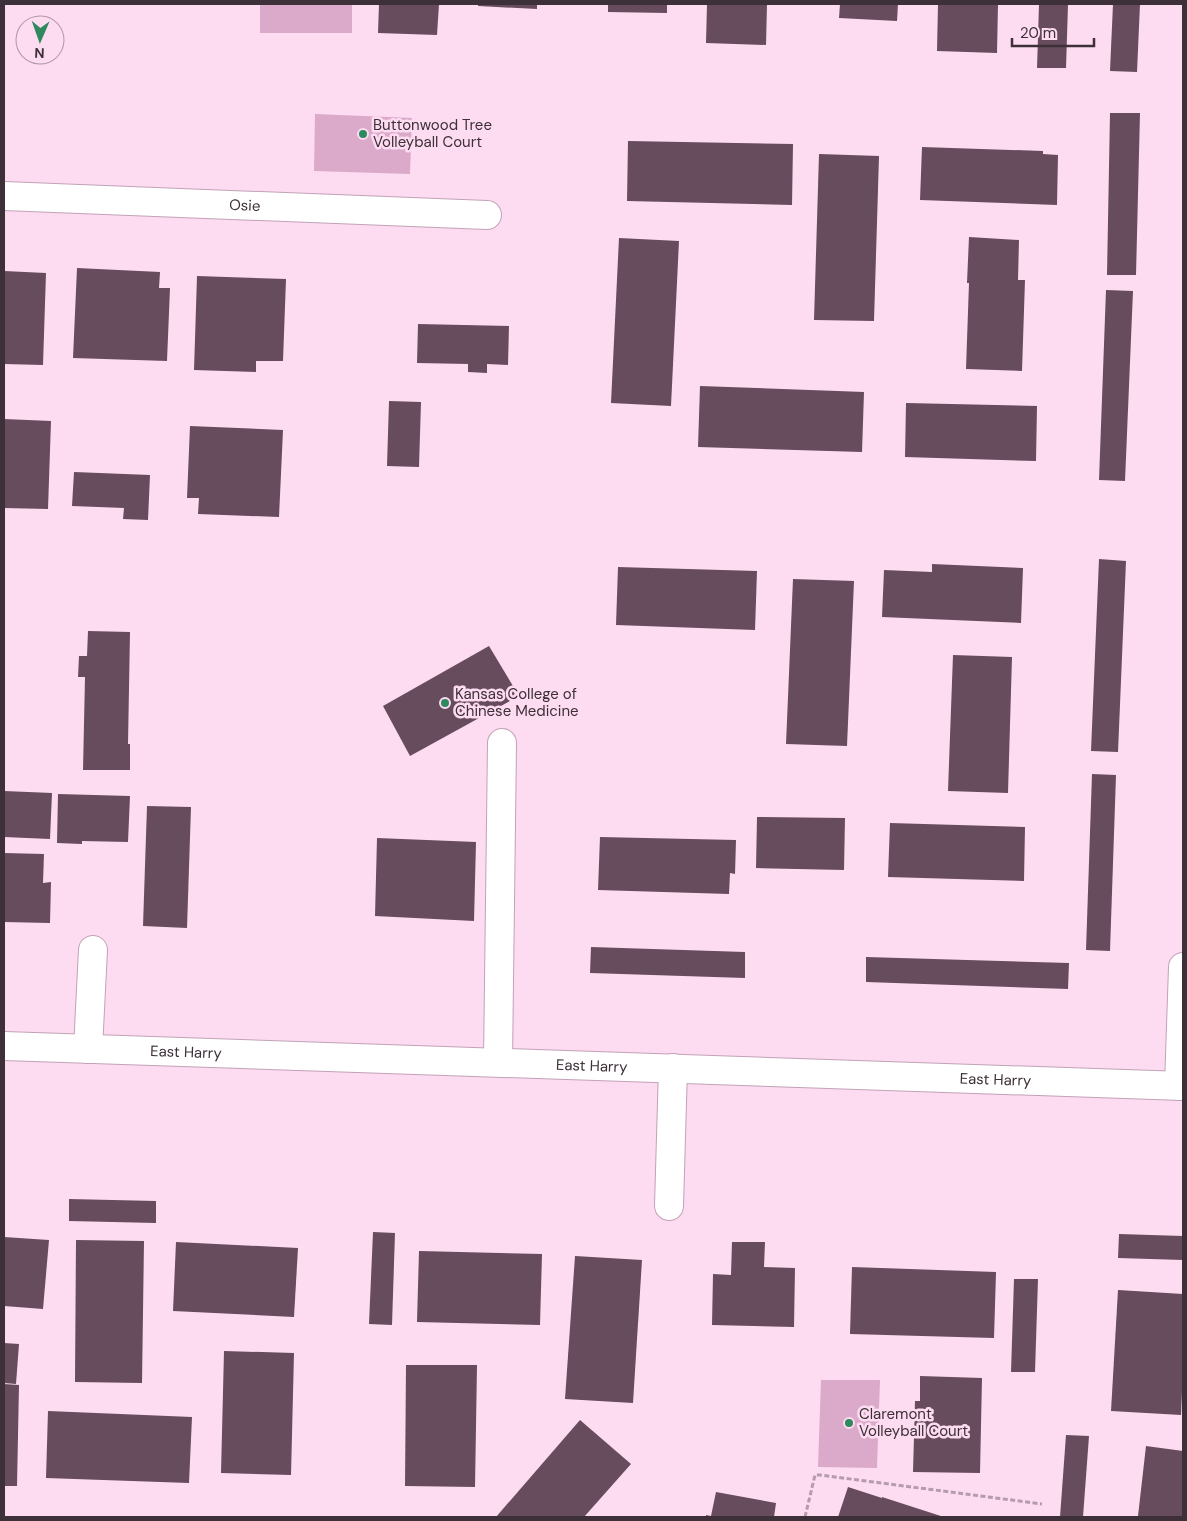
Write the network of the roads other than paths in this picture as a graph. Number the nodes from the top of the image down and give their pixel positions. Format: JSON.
{"nodes":[{"id":1,"x":4,"y":196,"type":"edge"},
{"id":2,"x":487,"y":215,"type":"dead end"},
{"id":3,"x":502,"y":743,"type":"dead end"},
{"id":4,"x":93,"y":950,"type":"dead end"},
{"id":5,"x":1183,"y":967,"type":"edge"},
{"id":6,"x":4,"y":1046,"type":"edge"},
{"id":7,"x":88,"y":1049,"type":"junction"},
{"id":8,"x":498,"y":1062,"type":"junction"},
{"id":9,"x":673,"y":1068,"type":"junction"},
{"id":10,"x":1181,"y":1086,"type":"edge"},
{"id":11,"x":669,"y":1206,"type":"dead end"}],
"edges":[{"from":1,"to":2,"type":"main road","name":"Osie"},
{"from":3,"to":8,"type":"main road"},
{"from":4,"to":7,"type":"main road"},
{"from":5,"to":10,"type":"main road"},
{"from":6,"to":7,"type":"main road","name":"East Harry"},
{"from":7,"to":8,"type":"main road","name":"East Harry"},
{"from":8,"to":9,"type":"main road","name":"East Harry"},
{"from":9,"to":10,"type":"main road","name":"East Harry"},
{"from":9,"to":11,"type":"main road"}]}
